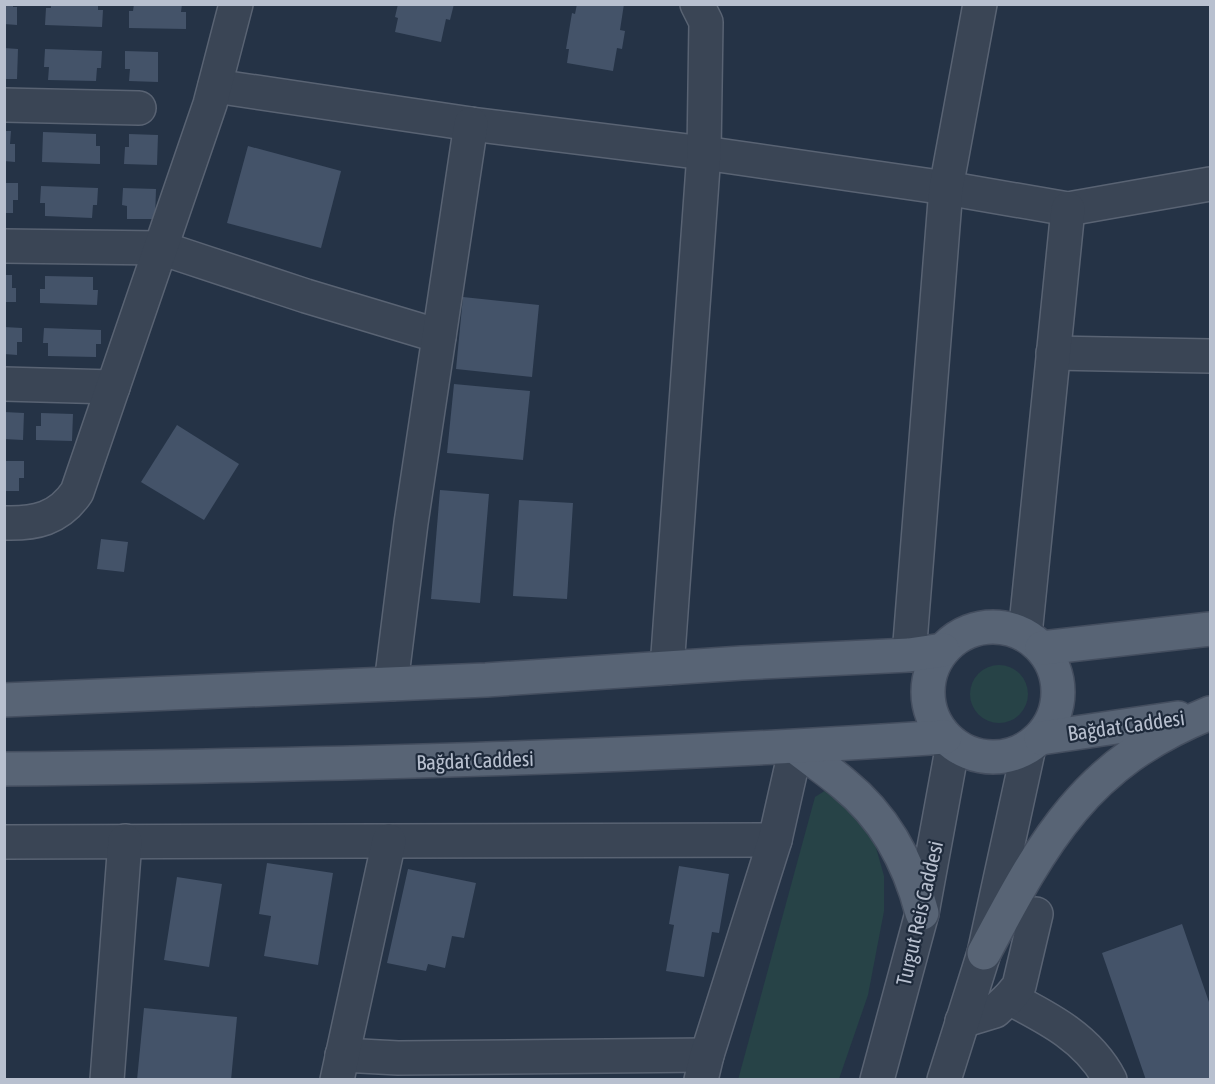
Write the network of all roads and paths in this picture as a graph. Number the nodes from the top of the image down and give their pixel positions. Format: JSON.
{"nodes":[{"id":1,"x":236,"y":4,"type":"edge"},
{"id":2,"x":697,"y":4,"type":"edge"},
{"id":3,"x":980,"y":4,"type":"edge"},
{"id":4,"x":215,"y":86,"type":"junction"},
{"id":5,"x":4,"y":105,"type":"edge"},
{"id":6,"x":139,"y":108,"type":"dead end"},
{"id":7,"x":471,"y":124,"type":"junction"},
{"id":8,"x":704,"y":153,"type":"junction"},
{"id":9,"x":1210,"y":184,"type":"edge"},
{"id":10,"x":946,"y":188,"type":"junction"},
{"id":11,"x":1068,"y":209,"type":"junction"},
{"id":12,"x":4,"y":246,"type":"edge"},
{"id":13,"x":161,"y":248,"type":"junction"},
{"id":14,"x":439,"y":336,"type":"junction"},
{"id":15,"x":1053,"y":353,"type":"junction"},
{"id":16,"x":1210,"y":356,"type":"edge"},
{"id":17,"x":4,"y":384,"type":"edge"},
{"id":18,"x":113,"y":387,"type":"junction"},
{"id":19,"x":4,"y":523,"type":"edge"},
{"id":20,"x":1210,"y":629,"type":"edge"},
{"id":21,"x":1033,"y":641,"type":"junction"},
{"id":22,"x":943,"y":650,"type":"junction"},
{"id":23,"x":909,"y":655,"type":"junction"},
{"id":24,"x":667,"y":668,"type":"junction"},
{"id":25,"x":391,"y":684,"type":"junction"},
{"id":26,"x":4,"y":700,"type":"edge"},
{"id":27,"x":1210,"y":713,"type":"edge"},
{"id":28,"x":949,"y":740,"type":"junction"},
{"id":29,"x":1035,"y":742,"type":"junction"},
{"id":30,"x":796,"y":747,"type":"junction"},
{"id":31,"x":4,"y":769,"type":"edge"},
{"id":32,"x":775,"y":840,"type":"junction"},
{"id":33,"x":125,"y":841,"type":"junction"},
{"id":34,"x":389,"y":841,"type":"junction"},
{"id":35,"x":4,"y":842,"type":"edge"},
{"id":36,"x":922,"y":913,"type":"junction"},
{"id":37,"x":1036,"y":914,"type":"dead end"},
{"id":38,"x":984,"y":953,"type":"junction"},
{"id":39,"x":1009,"y":998,"type":"junction"},
{"id":40,"x":962,"y":1021,"type":"junction"},
{"id":41,"x":340,"y":1067,"type":"edge"},
{"id":42,"x":704,"y":1067,"type":"edge"},
{"id":43,"x":396,"y":1069,"type":"edge"},
{"id":44,"x":107,"y":1080,"type":"edge"},
{"id":45,"x":877,"y":1080,"type":"edge"},
{"id":46,"x":944,"y":1080,"type":"edge"},
{"id":47,"x":1110,"y":1080,"type":"edge"}],
"edges":[{"from":1,"to":4,"type":"street"},
{"from":2,"to":8,"type":"street"},
{"from":3,"to":10,"type":"street"},
{"from":4,"to":7,"type":"street"},
{"from":4,"to":13,"type":"street"},
{"from":5,"to":6,"type":"street"},
{"from":7,"to":8,"type":"street"},
{"from":7,"to":14,"type":"street"},
{"from":8,"to":10,"type":"street"},
{"from":8,"to":24,"type":"street"},
{"from":9,"to":11,"type":"street"},
{"from":10,"to":11,"type":"street"},
{"from":10,"to":23,"type":"street"},
{"from":11,"to":15,"type":"street"},
{"from":12,"to":13,"type":"street"},
{"from":13,"to":14,"type":"street"},
{"from":13,"to":18,"type":"street"},
{"from":14,"to":25,"type":"street"},
{"from":15,"to":16,"type":"street"},
{"from":15,"to":21,"type":"street"},
{"from":17,"to":18,"type":"street"},
{"from":18,"to":19,"type":"street"},
{"from":20,"to":21,"type":"main road"},
{"from":21,"to":22,"type":"main road"},
{"from":21,"to":29,"type":"main road"},
{"from":22,"to":23,"type":"main road"},
{"from":22,"to":28,"type":"main road"},
{"from":23,"to":24,"type":"main road"},
{"from":24,"to":25,"type":"main road"},
{"from":25,"to":26,"type":"main road"},
{"from":27,"to":29,"type":"main road","name":"Bağdat Caddesi"},
{"from":27,"to":38,"type":"main road"},
{"from":28,"to":29,"type":"main road"},
{"from":28,"to":30,"type":"main road","name":"Bağdat Caddesi"},
{"from":28,"to":36,"type":"street","name":"Turgut Reis Caddesi"},
{"from":29,"to":38,"type":"street"},
{"from":30,"to":31,"type":"main road","name":"Bağdat Caddesi"},
{"from":30,"to":32,"type":"street"},
{"from":30,"to":36,"type":"main road"},
{"from":32,"to":34,"type":"street"},
{"from":32,"to":42,"type":"street"},
{"from":33,"to":34,"type":"street"},
{"from":33,"to":35,"type":"street"},
{"from":33,"to":44,"type":"street"},
{"from":34,"to":41,"type":"street"},
{"from":36,"to":45,"type":"street","name":"Turgut Reis Caddesi"},
{"from":37,"to":39,"type":"street"},
{"from":38,"to":40,"type":"street"},
{"from":39,"to":40,"type":"street"},
{"from":39,"to":47,"type":"street"},
{"from":40,"to":46,"type":"street"},
{"from":41,"to":43,"type":"street"},
{"from":42,"to":43,"type":"street"}]}
